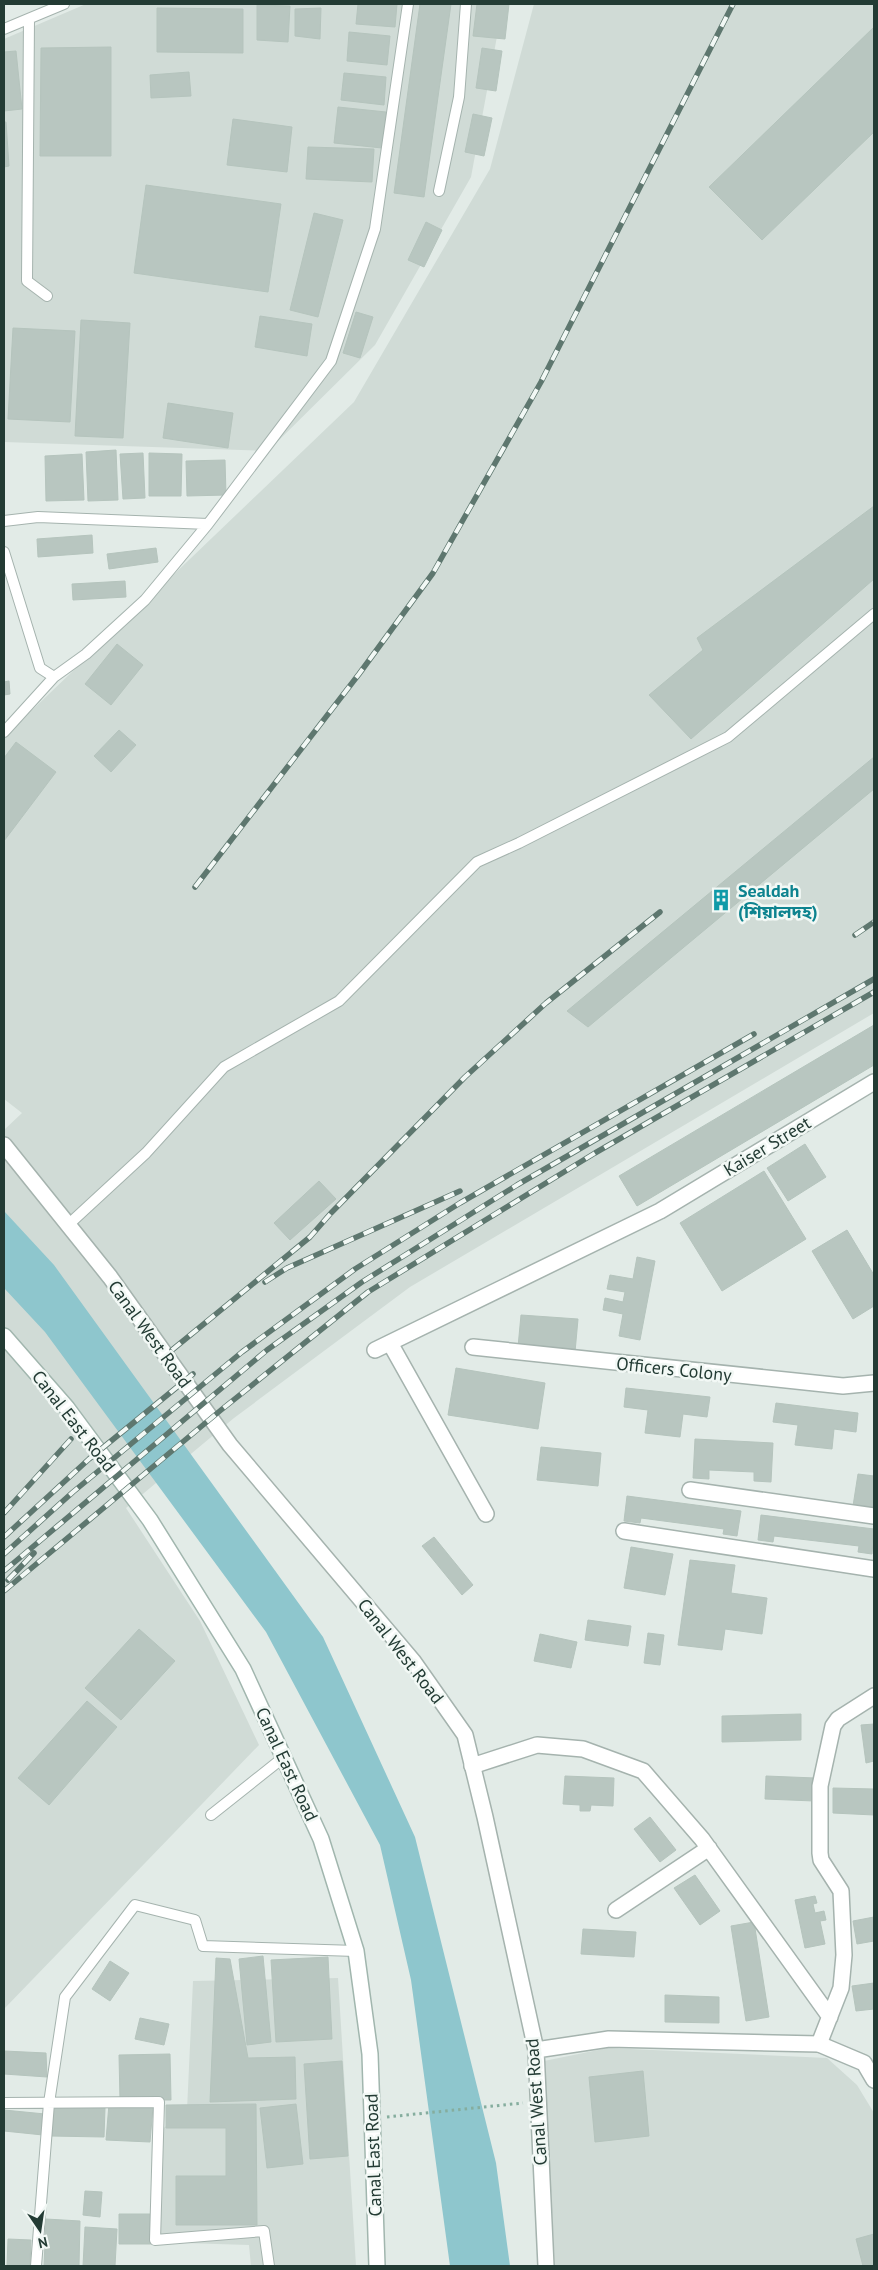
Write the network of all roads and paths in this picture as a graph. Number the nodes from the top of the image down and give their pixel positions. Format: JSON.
{"nodes":[{"id":1,"x":64,"y":4,"type":"edge"},
{"id":2,"x":408,"y":4,"type":"edge"},
{"id":3,"x":466,"y":4,"type":"edge"},
{"id":4,"x":30,"y":18,"type":"junction"},
{"id":5,"x":4,"y":29,"type":"edge"},
{"id":6,"x":439,"y":191,"type":"dead end"},
{"id":7,"x":47,"y":296,"type":"dead end"},
{"id":8,"x":4,"y":520,"type":"edge"},
{"id":9,"x":208,"y":524,"type":"junction"},
{"id":10,"x":4,"y":552,"type":"edge"},
{"id":11,"x":874,"y":614,"type":"edge"},
{"id":12,"x":54,"y":677,"type":"junction"},
{"id":13,"x":4,"y":732,"type":"edge"},
{"id":14,"x":874,"y":1082,"type":"edge"},
{"id":15,"x":4,"y":1145,"type":"edge"},
{"id":16,"x":68,"y":1225,"type":"junction"},
{"id":17,"x":4,"y":1336,"type":"edge"},
{"id":18,"x":390,"y":1343,"type":"junction"},
{"id":19,"x":473,"y":1347,"type":"dead end"},
{"id":20,"x":375,"y":1350,"type":"dead end"},
{"id":21,"x":874,"y":1383,"type":"edge"},
{"id":22,"x":690,"y":1490,"type":"dead end"},
{"id":23,"x":486,"y":1514,"type":"dead end"},
{"id":24,"x":874,"y":1516,"type":"edge"},
{"id":25,"x":624,"y":1531,"type":"dead end"},
{"id":26,"x":874,"y":1569,"type":"edge"},
{"id":27,"x":874,"y":1696,"type":"edge"},
{"id":28,"x":284,"y":1757,"type":"junction"},
{"id":29,"x":472,"y":1766,"type":"junction"},
{"id":30,"x":211,"y":1815,"type":"dead end"},
{"id":31,"x":709,"y":1848,"type":"junction"},
{"id":32,"x":616,"y":1910,"type":"dead end"},
{"id":33,"x":356,"y":1950,"type":"junction"},
{"id":34,"x":830,"y":2017,"type":"junction"},
{"id":35,"x":819,"y":2044,"type":"junction"},
{"id":36,"x":536,"y":2050,"type":"junction"},
{"id":37,"x":874,"y":2080,"type":"edge"},
{"id":38,"x":49,"y":2102,"type":"junction"},
{"id":39,"x":538,"y":2102,"type":"junction"},
{"id":40,"x":4,"y":2103,"type":"edge"},
{"id":41,"x":372,"y":2118,"type":"junction"},
{"id":42,"x":36,"y":2266,"type":"edge"},
{"id":43,"x":269,"y":2266,"type":"edge"},
{"id":44,"x":377,"y":2266,"type":"edge"},
{"id":45,"x":546,"y":2266,"type":"edge"}],
"edges":[{"from":1,"to":4,"type":"lane"},
{"from":2,"to":9,"type":"lane"},
{"from":3,"to":6,"type":"lane"},
{"from":4,"to":5,"type":"lane"},
{"from":4,"to":7,"type":"lane"},
{"from":8,"to":9,"type":"lane"},
{"from":9,"to":12,"type":"lane"},
{"from":10,"to":12,"type":"lane"},
{"from":11,"to":16,"type":"lane"},
{"from":12,"to":13,"type":"lane"},
{"from":14,"to":18,"type":"street","name":"Kaiser Street"},
{"from":15,"to":16,"type":"street","name":"Canal West Road"},
{"from":16,"to":29,"type":"street","name":"Canal West Road"},
{"from":17,"to":28,"type":"street","name":"Canal East Road"},
{"from":18,"to":20,"type":"street","name":"Kaiser Street"},
{"from":18,"to":23,"type":"street"},
{"from":19,"to":21,"type":"street","name":"Officers Colony"},
{"from":22,"to":24,"type":"street"},
{"from":25,"to":26,"type":"street"},
{"from":27,"to":34,"type":"street"},
{"from":28,"to":30,"type":"lane"},
{"from":28,"to":33,"type":"street","name":"Canal East Road"},
{"from":29,"to":31,"type":"street"},
{"from":29,"to":36,"type":"street","name":"Canal West Road"},
{"from":31,"to":32,"type":"street"},
{"from":31,"to":34,"type":"street"},
{"from":33,"to":38,"type":"lane"},
{"from":33,"to":41,"type":"street","name":"Canal East Road"},
{"from":34,"to":35,"type":"street"},
{"from":35,"to":36,"type":"street"},
{"from":35,"to":37,"type":"street"},
{"from":36,"to":39,"type":"street","name":"Canal West Road"},
{"from":38,"to":40,"type":"lane"},
{"from":38,"to":42,"type":"lane"},
{"from":38,"to":43,"type":"lane"},
{"from":39,"to":41,"type":"path"},
{"from":39,"to":45,"type":"street","name":"Canal West Road"},
{"from":41,"to":44,"type":"street","name":"Canal East Road"}]}
